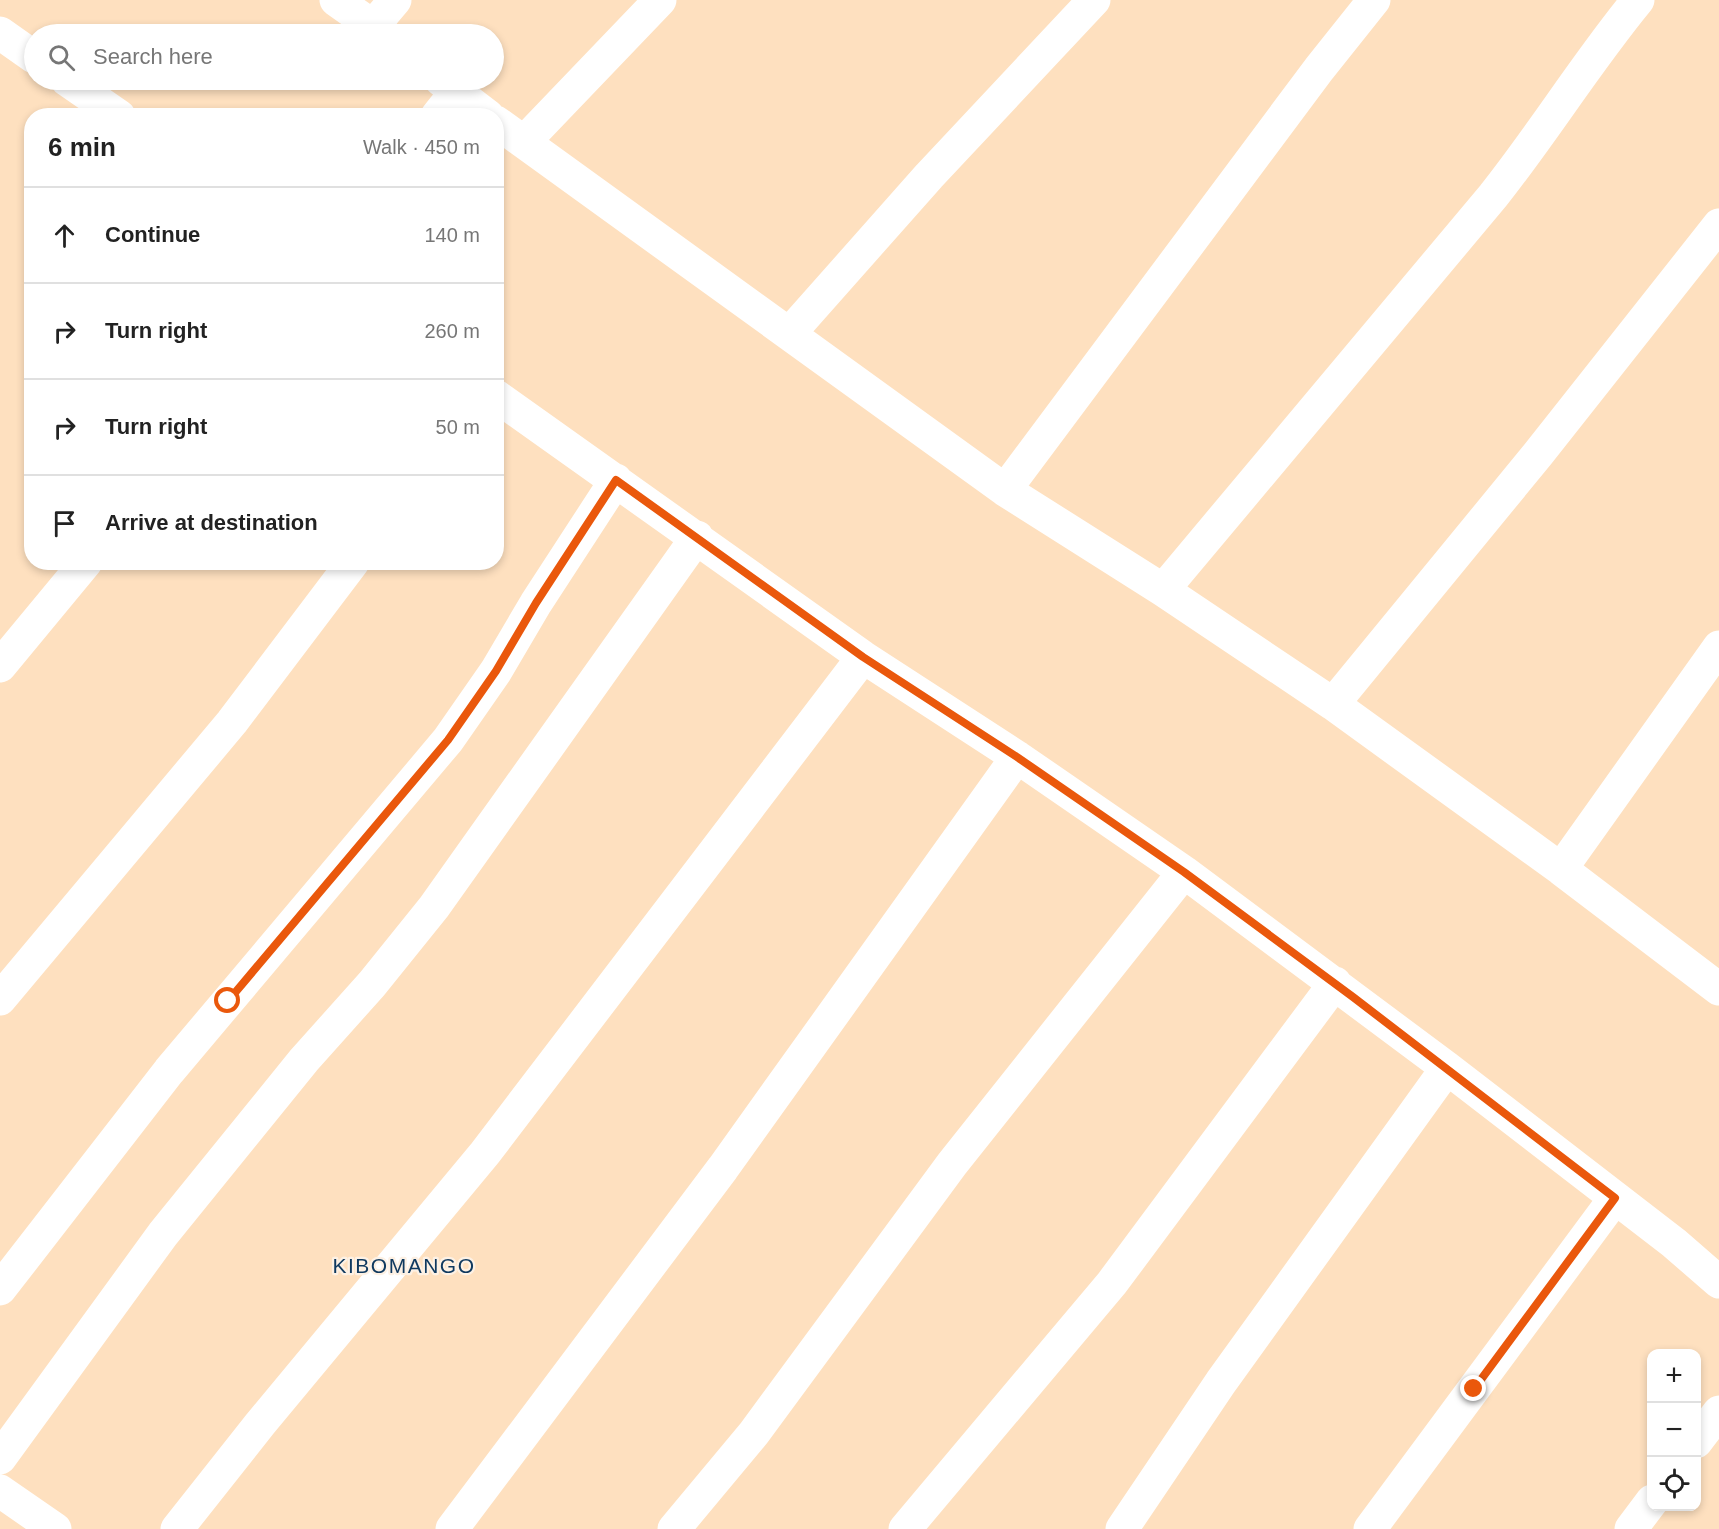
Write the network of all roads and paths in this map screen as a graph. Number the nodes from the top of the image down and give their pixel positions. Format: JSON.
{"nodes":[{"id":1,"x":336,"y":0,"type":"edge"},
{"id":2,"x":395,"y":0,"type":"edge"},
{"id":3,"x":660,"y":0,"type":"edge"},
{"id":4,"x":1094,"y":0,"type":"edge"},
{"id":5,"x":1374,"y":0,"type":"edge"},
{"id":6,"x":1638,"y":0,"type":"edge"},
{"id":7,"x":370,"y":24,"type":"edge"},
{"id":8,"x":381,"y":24,"type":"edge"},
{"id":9,"x":0,"y":33,"type":"edge"},
{"id":10,"x":24,"y":50,"type":"edge"},
{"id":11,"x":81,"y":90,"type":"edge"},
{"id":12,"x":445,"y":96,"type":"edge"},
{"id":13,"x":107,"y":108,"type":"edge"},
{"id":14,"x":471,"y":108,"type":"edge"},
{"id":15,"x":504,"y":128,"type":"edge"},
{"id":16,"x":524,"y":142,"type":"junction"},
{"id":17,"x":1719,"y":225,"type":"edge"},
{"id":18,"x":789,"y":333,"type":"junction"},
{"id":19,"x":504,"y":402,"type":"edge"},
{"id":20,"x":616,"y":480,"type":"junction"},
{"id":21,"x":1005,"y":490,"type":"junction"},
{"id":22,"x":697,"y":537,"type":"junction"},
{"id":23,"x":79,"y":570,"type":"edge"},
{"id":24,"x":347,"y":570,"type":"edge"},
{"id":25,"x":1163,"y":590,"type":"junction"},
{"id":26,"x":1719,"y":647,"type":"edge"},
{"id":27,"x":863,"y":657,"type":"junction"},
{"id":28,"x":0,"y":666,"type":"edge"},
{"id":29,"x":1333,"y":704,"type":"junction"},
{"id":30,"x":1017,"y":757,"type":"junction"},
{"id":31,"x":1561,"y":869,"type":"junction"},
{"id":32,"x":1184,"y":872,"type":"junction"},
{"id":33,"x":1335,"y":983,"type":"junction"},
{"id":34,"x":1719,"y":989,"type":"edge"},
{"id":35,"x":0,"y":999,"type":"edge"},
{"id":36,"x":1447,"y":1068,"type":"junction"},
{"id":37,"x":1615,"y":1198,"type":"junction"},
{"id":38,"x":1719,"y":1282,"type":"edge"},
{"id":39,"x":0,"y":1289,"type":"edge"},
{"id":40,"x":1719,"y":1412,"type":"edge"},
{"id":41,"x":1701,"y":1435,"type":"edge"},
{"id":42,"x":0,"y":1458,"type":"edge"},
{"id":43,"x":0,"y":1491,"type":"edge"},
{"id":44,"x":1647,"y":1507,"type":"edge"},
{"id":45,"x":910,"y":1527,"type":"edge"},
{"id":46,"x":55,"y":1529,"type":"edge"},
{"id":47,"x":177,"y":1529,"type":"edge"},
{"id":48,"x":452,"y":1529,"type":"edge"},
{"id":49,"x":674,"y":1529,"type":"edge"},
{"id":50,"x":1122,"y":1529,"type":"edge"},
{"id":51,"x":1370,"y":1529,"type":"edge"},
{"id":52,"x":1630,"y":1529,"type":"edge"}],
"edges":[{"from":1,"to":7,"type":"street"},
{"from":2,"to":8,"type":"street"},
{"from":3,"to":16,"type":"street"},
{"from":4,"to":18,"type":"street"},
{"from":5,"to":21,"type":"street"},
{"from":6,"to":25,"type":"street"},
{"from":9,"to":10,"type":"street"},
{"from":11,"to":13,"type":"street"},
{"from":12,"to":14,"type":"street"},
{"from":15,"to":16,"type":"street"},
{"from":16,"to":18,"type":"street"},
{"from":17,"to":29,"type":"street"},
{"from":18,"to":21,"type":"street"},
{"from":19,"to":20,"type":"street"},
{"from":20,"to":22,"type":"street"},
{"from":20,"to":39,"type":"street"},
{"from":21,"to":25,"type":"street"},
{"from":22,"to":27,"type":"street"},
{"from":22,"to":42,"type":"street"},
{"from":23,"to":28,"type":"street"},
{"from":24,"to":35,"type":"street"},
{"from":25,"to":29,"type":"street"},
{"from":26,"to":31,"type":"street"},
{"from":27,"to":30,"type":"street"},
{"from":27,"to":47,"type":"street"},
{"from":29,"to":31,"type":"street"},
{"from":30,"to":32,"type":"street"},
{"from":30,"to":48,"type":"street"},
{"from":31,"to":34,"type":"street"},
{"from":32,"to":33,"type":"street"},
{"from":32,"to":49,"type":"street"},
{"from":33,"to":36,"type":"street"},
{"from":33,"to":45,"type":"street"},
{"from":36,"to":37,"type":"street"},
{"from":36,"to":50,"type":"street"},
{"from":37,"to":38,"type":"street"},
{"from":37,"to":51,"type":"street"},
{"from":40,"to":41,"type":"street"},
{"from":43,"to":46,"type":"street"},
{"from":44,"to":52,"type":"street"}]}
